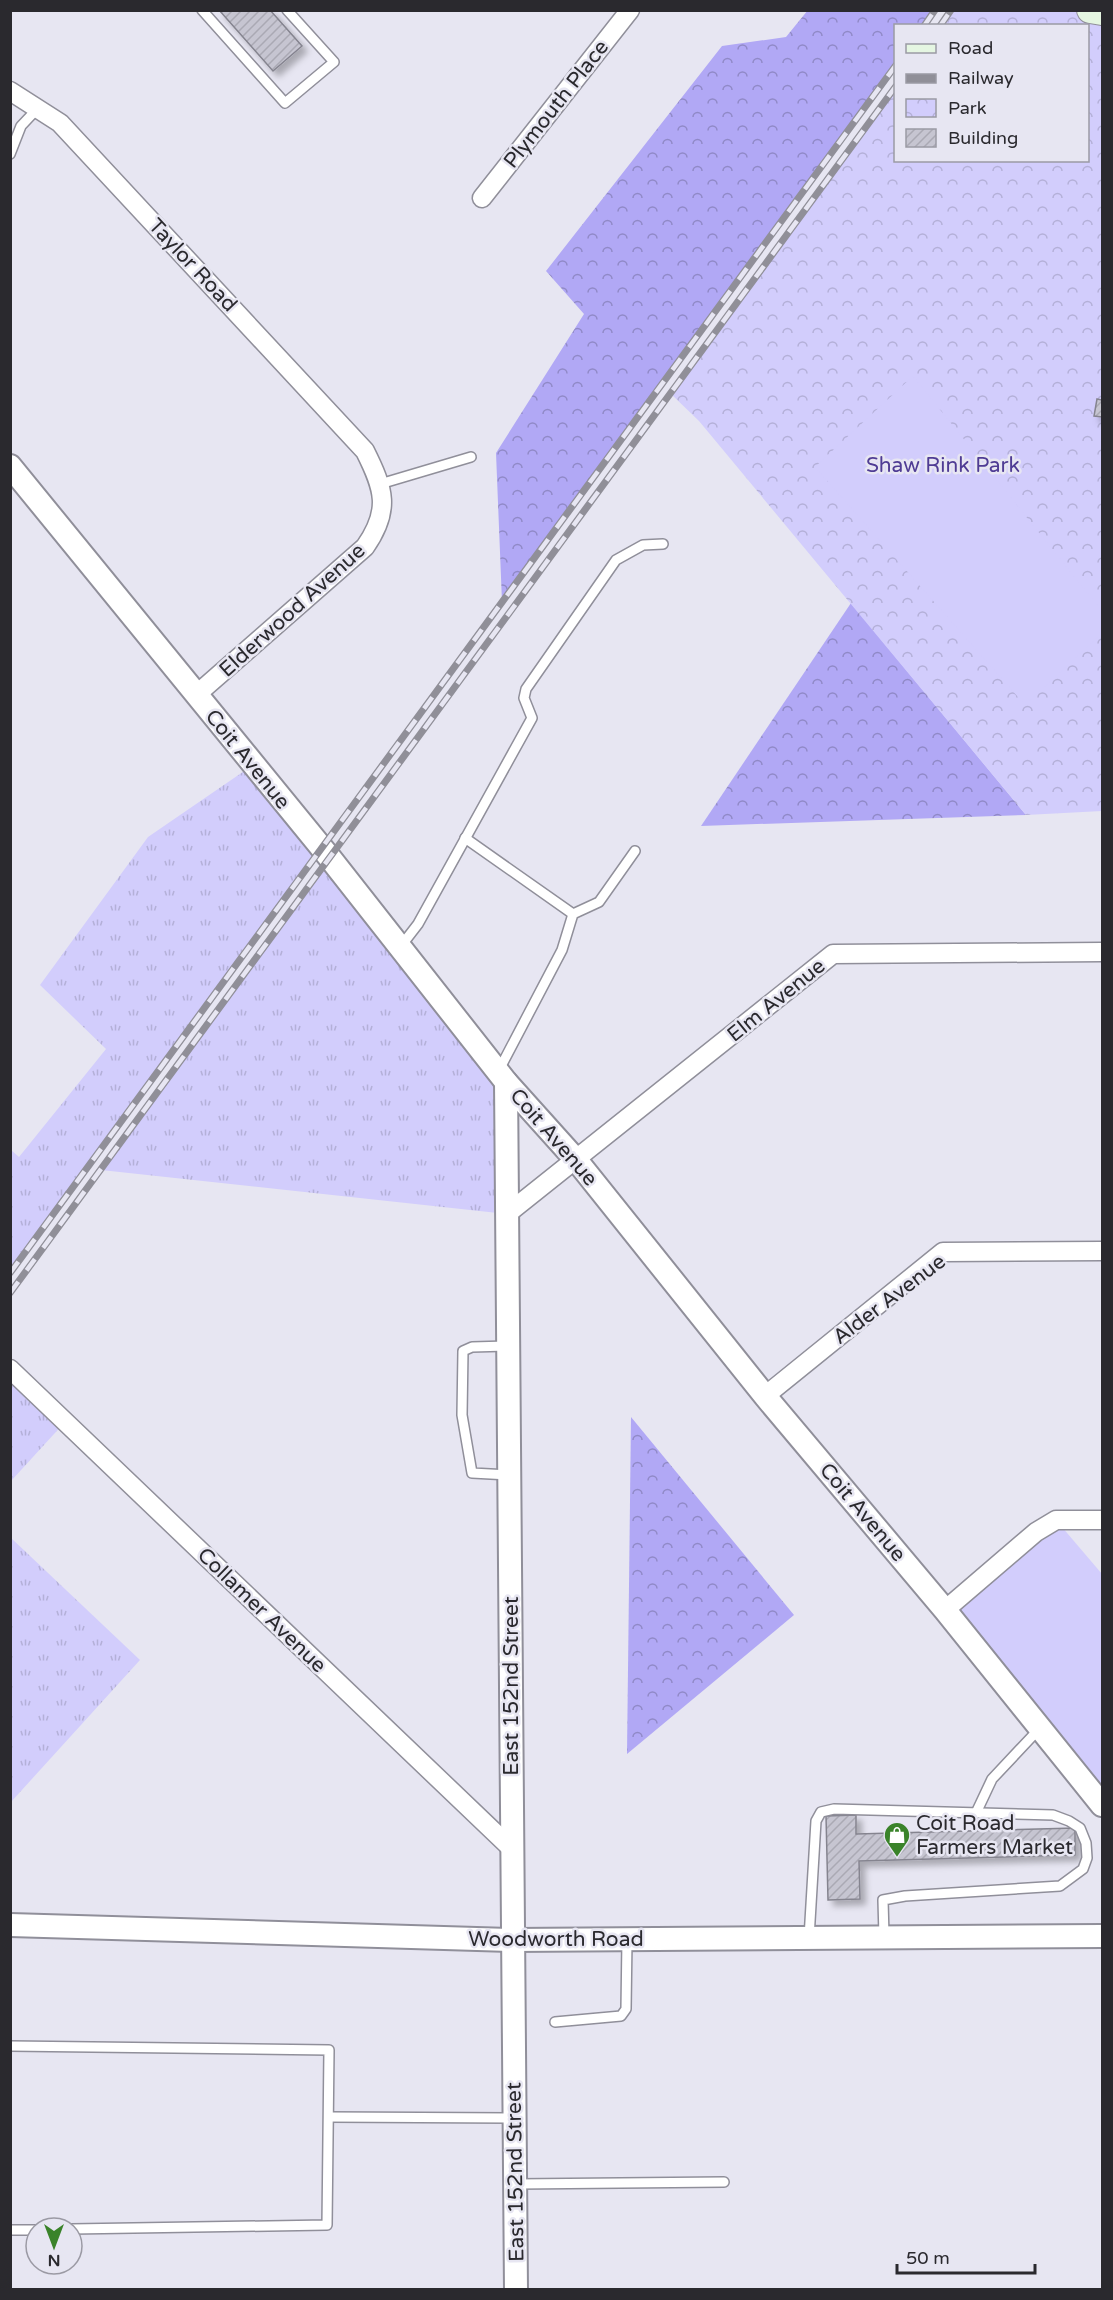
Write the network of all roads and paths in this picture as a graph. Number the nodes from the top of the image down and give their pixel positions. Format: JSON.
{"nodes":[{"id":1,"x":202,"y":10,"type":"edge"},
{"id":2,"x":287,"y":10,"type":"edge"},
{"id":3,"x":630,"y":10,"type":"edge"},
{"id":4,"x":1090,"y":10,"type":"edge"},
{"id":5,"x":1102,"y":12,"type":"edge"},
{"id":6,"x":10,"y":91,"type":"edge"},
{"id":7,"x":38,"y":108,"type":"junction"},
{"id":8,"x":10,"y":154,"type":"edge"},
{"id":9,"x":482,"y":198,"type":"dead end"},
{"id":10,"x":365,"y":451,"type":"joint"},
{"id":11,"x":471,"y":457,"type":"dead end"},
{"id":12,"x":10,"y":466,"type":"edge"},
{"id":13,"x":380,"y":484,"type":"junction"},
{"id":14,"x":663,"y":544,"type":"dead end"},
{"id":15,"x":196,"y":695,"type":"junction"},
{"id":16,"x":465,"y":838,"type":"junction"},
{"id":17,"x":635,"y":850,"type":"dead end"},
{"id":18,"x":573,"y":914,"type":"junction"},
{"id":19,"x":400,"y":948,"type":"junction"},
{"id":20,"x":1102,"y":952,"type":"edge"},
{"id":21,"x":502,"y":1077,"type":"junction"},
{"id":22,"x":577,"y":1161,"type":"junction"},
{"id":23,"x":507,"y":1214,"type":"junction"},
{"id":24,"x":1102,"y":1251,"type":"edge"},
{"id":25,"x":508,"y":1346,"type":"junction"},
{"id":26,"x":10,"y":1369,"type":"edge"},
{"id":27,"x":765,"y":1396,"type":"junction"},
{"id":28,"x":509,"y":1475,"type":"junction"},
{"id":29,"x":1102,"y":1520,"type":"edge"},
{"id":30,"x":945,"y":1610,"type":"junction"},
{"id":31,"x":1040,"y":1728,"type":"junction"},
{"id":32,"x":1102,"y":1804,"type":"edge"},
{"id":33,"x":976,"y":1813,"type":"junction"},
{"id":34,"x":513,"y":1850,"type":"junction"},
{"id":35,"x":10,"y":1925,"type":"edge"},
{"id":36,"x":1102,"y":1936,"type":"edge"},
{"id":37,"x":885,"y":1938,"type":"junction"},
{"id":38,"x":809,"y":1939,"type":"junction"},
{"id":39,"x":512,"y":1940,"type":"junction"},
{"id":40,"x":627,"y":1940,"type":"junction"},
{"id":41,"x":555,"y":2022,"type":"dead end"},
{"id":42,"x":10,"y":2046,"type":"edge"},
{"id":43,"x":329,"y":2117,"type":"junction"},
{"id":44,"x":514,"y":2118,"type":"junction"},
{"id":45,"x":724,"y":2182,"type":"dead end"},
{"id":46,"x":515,"y":2184,"type":"junction"},
{"id":47,"x":84,"y":2229,"type":"edge"},
{"id":48,"x":516,"y":2289,"type":"edge"}],
"edges":[{"from":1,"to":2,"type":"lane"},
{"from":3,"to":9,"type":"street","name":"Plymouth Place"},
{"from":4,"to":5,"type":"main road"},
{"from":6,"to":7,"type":"street","name":"Taylor Road"},
{"from":7,"to":8,"type":"lane"},
{"from":7,"to":10,"type":"street","name":"Taylor Road"},
{"from":10,"to":13,"type":"street","name":"Elderwood Avenue"},
{"from":11,"to":13,"type":"lane"},
{"from":12,"to":15,"type":"street","name":"Coit Avenue"},
{"from":13,"to":15,"type":"street","name":"Elderwood Avenue"},
{"from":14,"to":16,"type":"lane"},
{"from":15,"to":19,"type":"street","name":"Coit Avenue"},
{"from":16,"to":18,"type":"lane"},
{"from":16,"to":19,"type":"lane"},
{"from":17,"to":18,"type":"lane"},
{"from":18,"to":21,"type":"lane"},
{"from":19,"to":21,"type":"street","name":"Coit Avenue"},
{"from":20,"to":22,"type":"street","name":"Elm Avenue"},
{"from":21,"to":22,"type":"street","name":"Coit Avenue"},
{"from":21,"to":23,"type":"street","name":"East 152nd Street"},
{"from":22,"to":23,"type":"street","name":"Elm Avenue"},
{"from":22,"to":27,"type":"street","name":"Coit Avenue"},
{"from":23,"to":25,"type":"street","name":"East 152nd Street"},
{"from":24,"to":27,"type":"street","name":"Alder Avenue"},
{"from":25,"to":28,"type":"street","name":"East 152nd Street"},
{"from":25,"to":28,"type":"lane"},
{"from":26,"to":34,"type":"street","name":"Collamer Avenue"},
{"from":27,"to":30,"type":"street","name":"Coit Avenue"},
{"from":28,"to":34,"type":"street","name":"East 152nd Street"},
{"from":29,"to":30,"type":"street"},
{"from":30,"to":31,"type":"street","name":"Coit Avenue"},
{"from":31,"to":32,"type":"street","name":"Coit Avenue"},
{"from":31,"to":33,"type":"lane"},
{"from":33,"to":37,"type":"lane"},
{"from":33,"to":38,"type":"lane"},
{"from":34,"to":39,"type":"street","name":"East 152nd Street"},
{"from":35,"to":39,"type":"street","name":"Woodworth Road"},
{"from":36,"to":37,"type":"street","name":"Woodworth Road"},
{"from":37,"to":38,"type":"street","name":"Woodworth Road"},
{"from":38,"to":40,"type":"street","name":"Woodworth Road"},
{"from":39,"to":40,"type":"street","name":"Woodworth Road"},
{"from":39,"to":44,"type":"street","name":"East 152nd Street"},
{"from":40,"to":41,"type":"lane"},
{"from":42,"to":43,"type":"lane"},
{"from":43,"to":44,"type":"lane"},
{"from":43,"to":47,"type":"lane"},
{"from":44,"to":46,"type":"street","name":"East 152nd Street"},
{"from":45,"to":46,"type":"lane"},
{"from":46,"to":48,"type":"street","name":"East 152nd Street"}]}
